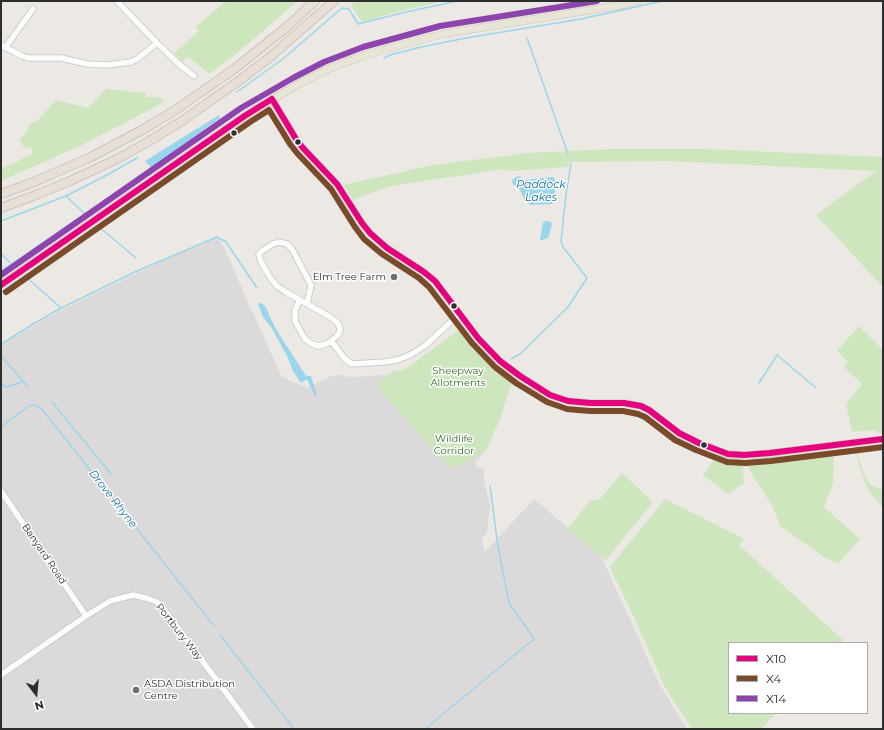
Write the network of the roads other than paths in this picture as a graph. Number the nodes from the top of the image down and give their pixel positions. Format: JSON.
{"nodes":[{"id":1,"x":118,"y":1,"type":"edge"},
{"id":2,"x":315,"y":1,"type":"edge"},
{"id":3,"x":334,"y":1,"type":"edge"},
{"id":4,"x":638,"y":1,"type":"edge"},
{"id":5,"x":33,"y":9,"type":"dead end"},
{"id":6,"x":157,"y":43,"type":"junction"},
{"id":7,"x":3,"y":47,"type":"edge"},
{"id":8,"x":194,"y":76,"type":"dead end"},
{"id":9,"x":272,"y":99,"type":"junction"},
{"id":10,"x":1,"y":194,"type":"edge"},
{"id":11,"x":1,"y":208,"type":"edge"},
{"id":12,"x":1,"y":285,"type":"edge"},
{"id":13,"x":300,"y":300,"type":"junction"},
{"id":14,"x":307,"y":304,"type":"junction"},
{"id":15,"x":459,"y":314,"type":"junction"},
{"id":16,"x":331,"y":341,"type":"junction"},
{"id":17,"x":883,"y":439,"type":"edge"},
{"id":18,"x":1,"y":491,"type":"edge"},
{"id":19,"x":86,"y":616,"type":"junction"},
{"id":20,"x":1,"y":674,"type":"edge"},
{"id":21,"x":253,"y":729,"type":"edge"}],
"edges":[{"from":1,"to":6,"type":"street"},
{"from":2,"to":10,"type":"highway"},
{"from":3,"to":11,"type":"highway"},
{"from":4,"to":9,"type":"main road"},
{"from":5,"to":7,"type":"street"},
{"from":6,"to":7,"type":"street"},
{"from":6,"to":8,"type":"street"},
{"from":9,"to":12,"type":"main road"},
{"from":9,"to":15,"type":"street"},
{"from":13,"to":14,"type":"street"},
{"from":13,"to":14,"type":"street"},
{"from":13,"to":16,"type":"street"},
{"from":14,"to":16,"type":"street"},
{"from":15,"to":16,"type":"street"},
{"from":15,"to":17,"type":"street"},
{"from":18,"to":19,"type":"street","name":"Banyard Road"},
{"from":19,"to":20,"type":"street","name":"Portbury Way"},
{"from":19,"to":21,"type":"street","name":"Portbury Way"}]}
